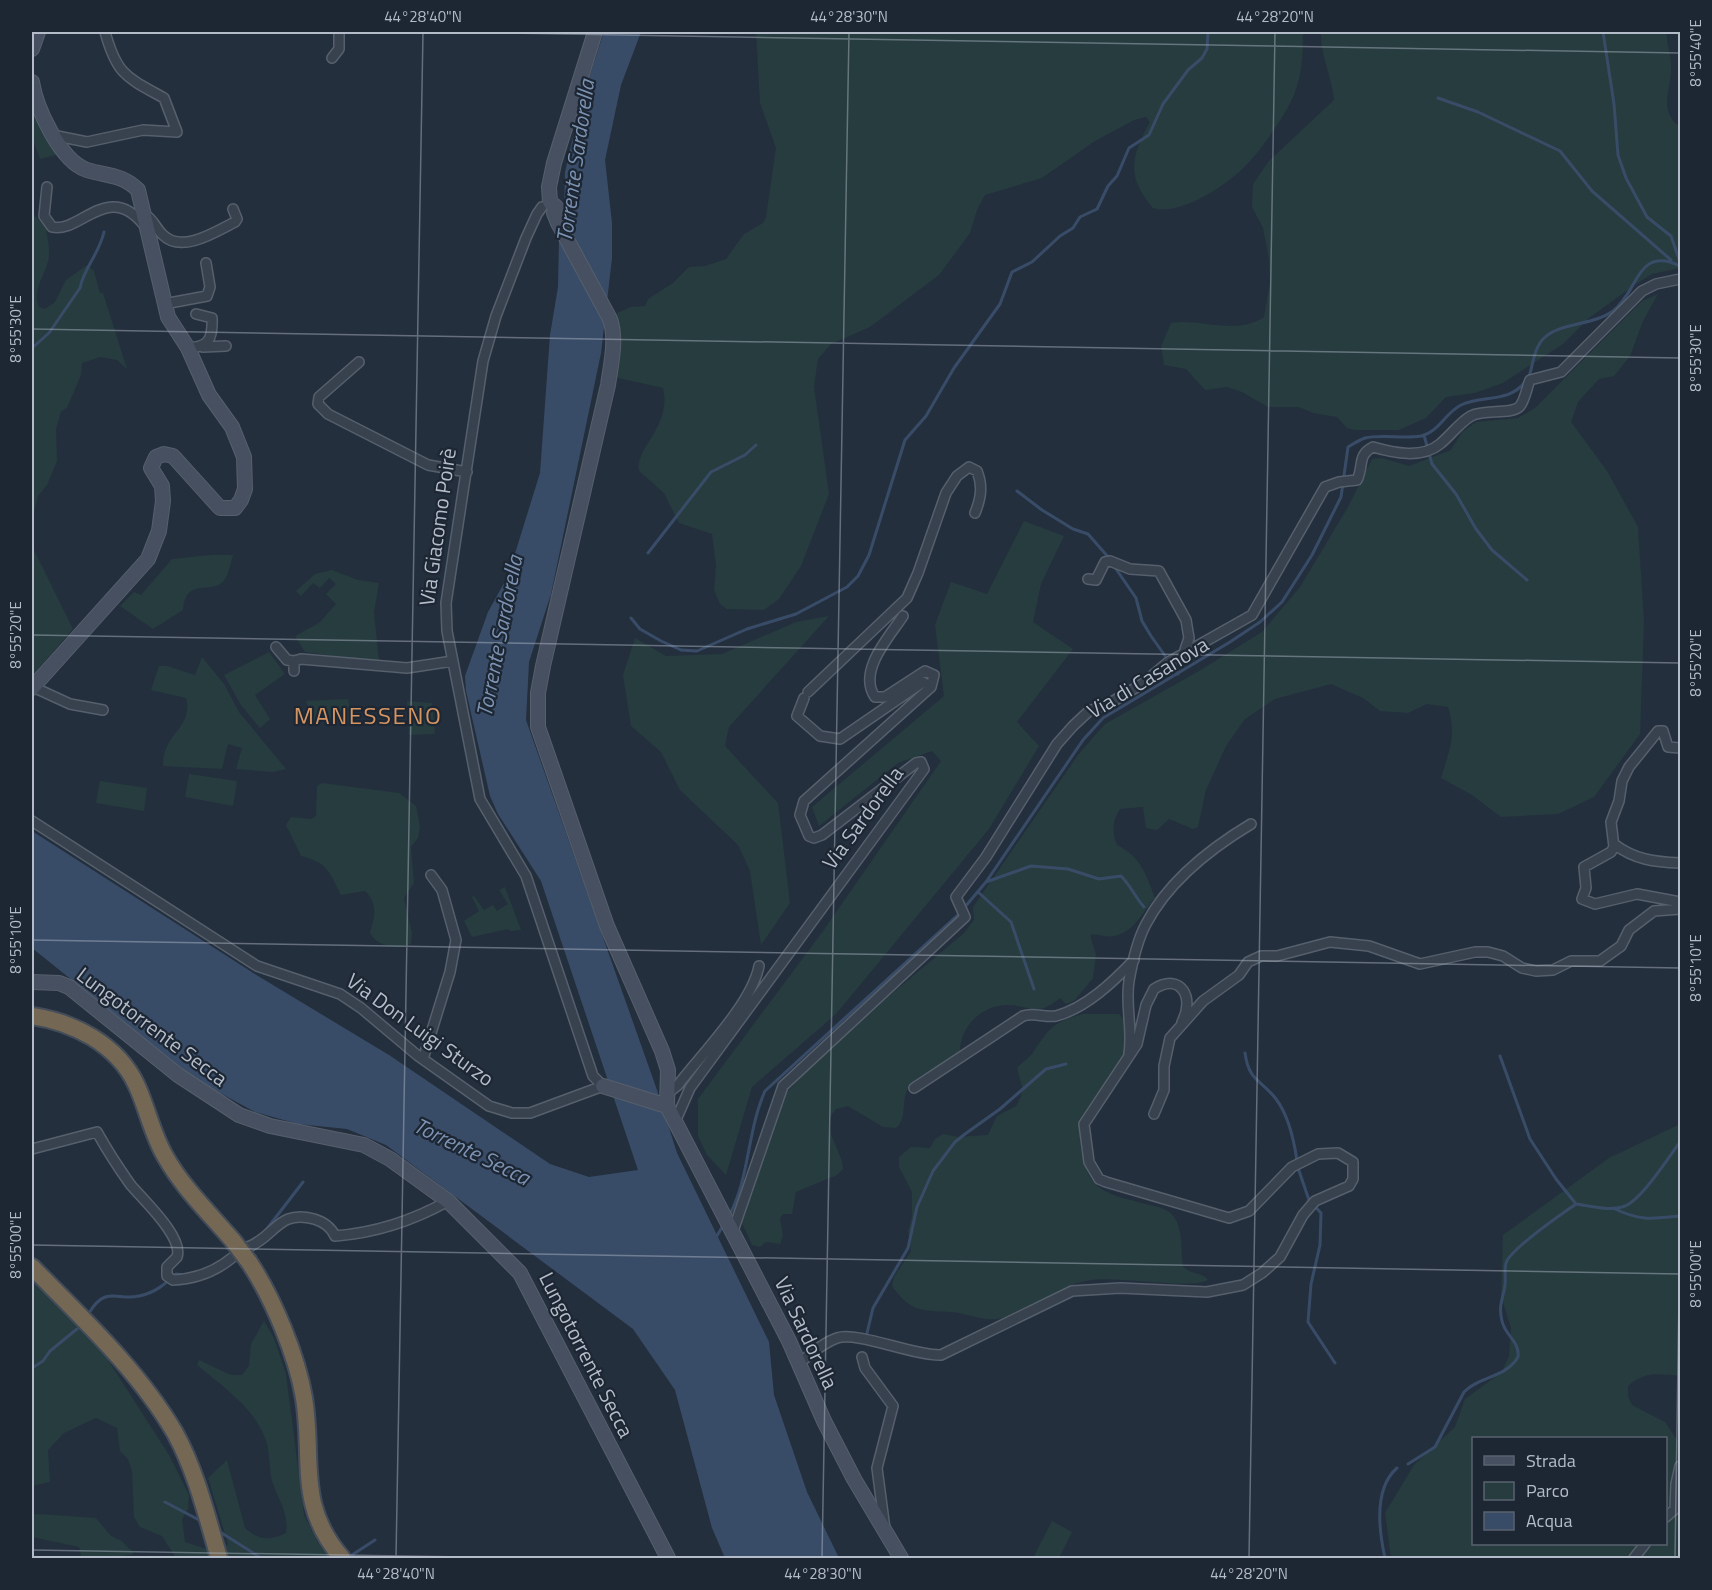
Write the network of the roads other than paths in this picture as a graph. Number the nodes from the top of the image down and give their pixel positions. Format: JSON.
{"nodes":[{"id":1,"x":38,"y":32,"type":"edge"},
{"id":2,"x":105,"y":32,"type":"edge"},
{"id":3,"x":339,"y":32,"type":"edge"},
{"id":4,"x":595,"y":32,"type":"edge"},
{"id":5,"x":32,"y":48,"type":"edge"},
{"id":6,"x":332,"y":58,"type":"dead end"},
{"id":7,"x":32,"y":82,"type":"edge"},
{"id":8,"x":52,"y":135,"type":"junction"},
{"id":9,"x":48,"y":187,"type":"dead end"},
{"id":10,"x":233,"y":209,"type":"dead end"},
{"id":11,"x":551,"y":211,"type":"junction"},
{"id":12,"x":145,"y":221,"type":"junction"},
{"id":13,"x":206,"y":263,"type":"dead end"},
{"id":14,"x":1680,"y":279,"type":"edge"},
{"id":15,"x":164,"y":304,"type":"junction"},
{"id":16,"x":196,"y":314,"type":"dead end"},
{"id":17,"x":226,"y":346,"type":"dead end"},
{"id":18,"x":203,"y":347,"type":"junction"},
{"id":19,"x":188,"y":348,"type":"junction"},
{"id":20,"x":359,"y":362,"type":"dead end"},
{"id":21,"x":466,"y":472,"type":"junction"},
{"id":22,"x":975,"y":513,"type":"dead end"},
{"id":23,"x":1088,"y":579,"type":"dead end"},
{"id":24,"x":448,"y":592,"type":"junction"},
{"id":25,"x":459,"y":594,"type":"dead end"},
{"id":26,"x":903,"y":616,"type":"dead end"},
{"id":27,"x":276,"y":647,"type":"dead end"},
{"id":28,"x":1183,"y":656,"type":"junction"},
{"id":29,"x":453,"y":661,"type":"junction"},
{"id":30,"x":32,"y":687,"type":"edge"},
{"id":31,"x":931,"y":687,"type":"junction"},
{"id":32,"x":103,"y":710,"type":"dead end"},
{"id":33,"x":1680,"y":748,"type":"edge"},
{"id":34,"x":32,"y":821,"type":"edge"},
{"id":35,"x":1251,"y":824,"type":"dead end"},
{"id":36,"x":1614,"y":844,"type":"junction"},
{"id":37,"x":1680,"y":863,"type":"edge"},
{"id":38,"x":431,"y":875,"type":"dead end"},
{"id":39,"x":1680,"y":902,"type":"edge"},
{"id":40,"x":1680,"y":909,"type":"edge"},
{"id":41,"x":1136,"y":959,"type":"junction"},
{"id":42,"x":759,"y":966,"type":"dead end"},
{"id":43,"x":32,"y":982,"type":"edge"},
{"id":44,"x":32,"y":1016,"type":"edge"},
{"id":45,"x":1182,"y":1022,"type":"junction"},
{"id":46,"x":423,"y":1059,"type":"junction"},
{"id":47,"x":1127,"y":1062,"type":"junction"},
{"id":48,"x":606,"y":1086,"type":"junction"},
{"id":49,"x":914,"y":1088,"type":"dead end"},
{"id":50,"x":665,"y":1101,"type":"junction"},
{"id":51,"x":1154,"y":1114,"type":"dead end"},
{"id":52,"x":675,"y":1122,"type":"junction"},
{"id":53,"x":32,"y":1149,"type":"edge"},
{"id":54,"x":448,"y":1201,"type":"junction"},
{"id":55,"x":733,"y":1231,"type":"junction"},
{"id":56,"x":241,"y":1252,"type":"junction"},
{"id":57,"x":32,"y":1267,"type":"edge"},
{"id":58,"x":862,"y":1357,"type":"dead end"},
{"id":59,"x":798,"y":1364,"type":"junction"},
{"id":60,"x":1680,"y":1466,"type":"edge"},
{"id":61,"x":1667,"y":1515,"type":"edge"},
{"id":62,"x":885,"y":1531,"type":"junction"},
{"id":63,"x":1644,"y":1545,"type":"edge"},
{"id":64,"x":219,"y":1558,"type":"edge"},
{"id":65,"x":342,"y":1558,"type":"edge"},
{"id":66,"x":668,"y":1558,"type":"edge"},
{"id":67,"x":902,"y":1558,"type":"edge"},
{"id":68,"x":1635,"y":1558,"type":"edge"}],
"edges":[{"from":1,"to":5,"type":"main road"},
{"from":2,"to":8,"type":"street"},
{"from":3,"to":6,"type":"street"},
{"from":4,"to":11,"type":"main road","name":"Via Giacomo Poirè"},
{"from":7,"to":8,"type":"main road"},
{"from":8,"to":12,"type":"main road"},
{"from":9,"to":12,"type":"street"},
{"from":10,"to":12,"type":"street"},
{"from":11,"to":21,"type":"street","name":"Via Giacomo Poirè"},
{"from":11,"to":50,"type":"main road","name":"Via Sardorella"},
{"from":12,"to":15,"type":"main road"},
{"from":13,"to":15,"type":"street"},
{"from":14,"to":28,"type":"street","name":"Via di Casanova"},
{"from":15,"to":19,"type":"main road"},
{"from":16,"to":18,"type":"street"},
{"from":17,"to":18,"type":"street"},
{"from":18,"to":19,"type":"street"},
{"from":19,"to":30,"type":"main road"},
{"from":20,"to":21,"type":"street"},
{"from":21,"to":24,"type":"street","name":"Via Giacomo Poirè"},
{"from":22,"to":31,"type":"street"},
{"from":23,"to":28,"type":"street"},
{"from":24,"to":25,"type":"street"},
{"from":24,"to":29,"type":"street","name":"Via Giacomo Poirè"},
{"from":26,"to":31,"type":"street"},
{"from":27,"to":29,"type":"street"},
{"from":28,"to":55,"type":"street","name":"Via di Casanova"},
{"from":29,"to":48,"type":"street","name":"Via Giacomo Poirè"},
{"from":30,"to":32,"type":"street"},
{"from":31,"to":52,"type":"street","name":"Via Sardorella"},
{"from":33,"to":36,"type":"street"},
{"from":34,"to":46,"type":"street","name":"Via Don Luigi Sturzo"},
{"from":35,"to":41,"type":"street"},
{"from":36,"to":37,"type":"street"},
{"from":36,"to":39,"type":"street"},
{"from":38,"to":46,"type":"street"},
{"from":40,"to":45,"type":"street"},
{"from":41,"to":47,"type":"street"},
{"from":41,"to":49,"type":"street"},
{"from":42,"to":50,"type":"street"},
{"from":43,"to":54,"type":"main road","name":"Lungotorrente Secca"},
{"from":44,"to":56,"type":"highway"},
{"from":45,"to":47,"type":"street"},
{"from":45,"to":51,"type":"street"},
{"from":46,"to":48,"type":"street","name":"Via Don Luigi Sturzo"},
{"from":47,"to":59,"type":"street"},
{"from":48,"to":50,"type":"main road"},
{"from":50,"to":52,"type":"main road","name":"Via Sardorella"},
{"from":52,"to":55,"type":"main road","name":"Via Sardorella"},
{"from":53,"to":56,"type":"street"},
{"from":54,"to":56,"type":"street"},
{"from":54,"to":66,"type":"main road","name":"Lungotorrente Secca"},
{"from":55,"to":59,"type":"main road","name":"Via Sardorella"},
{"from":56,"to":65,"type":"highway"},
{"from":57,"to":64,"type":"highway"},
{"from":58,"to":62,"type":"street"},
{"from":59,"to":62,"type":"main road","name":"Via Sardorella"},
{"from":60,"to":61,"type":"street"},
{"from":62,"to":67,"type":"main road","name":"Via Sardorella"},
{"from":63,"to":68,"type":"street"}]}
